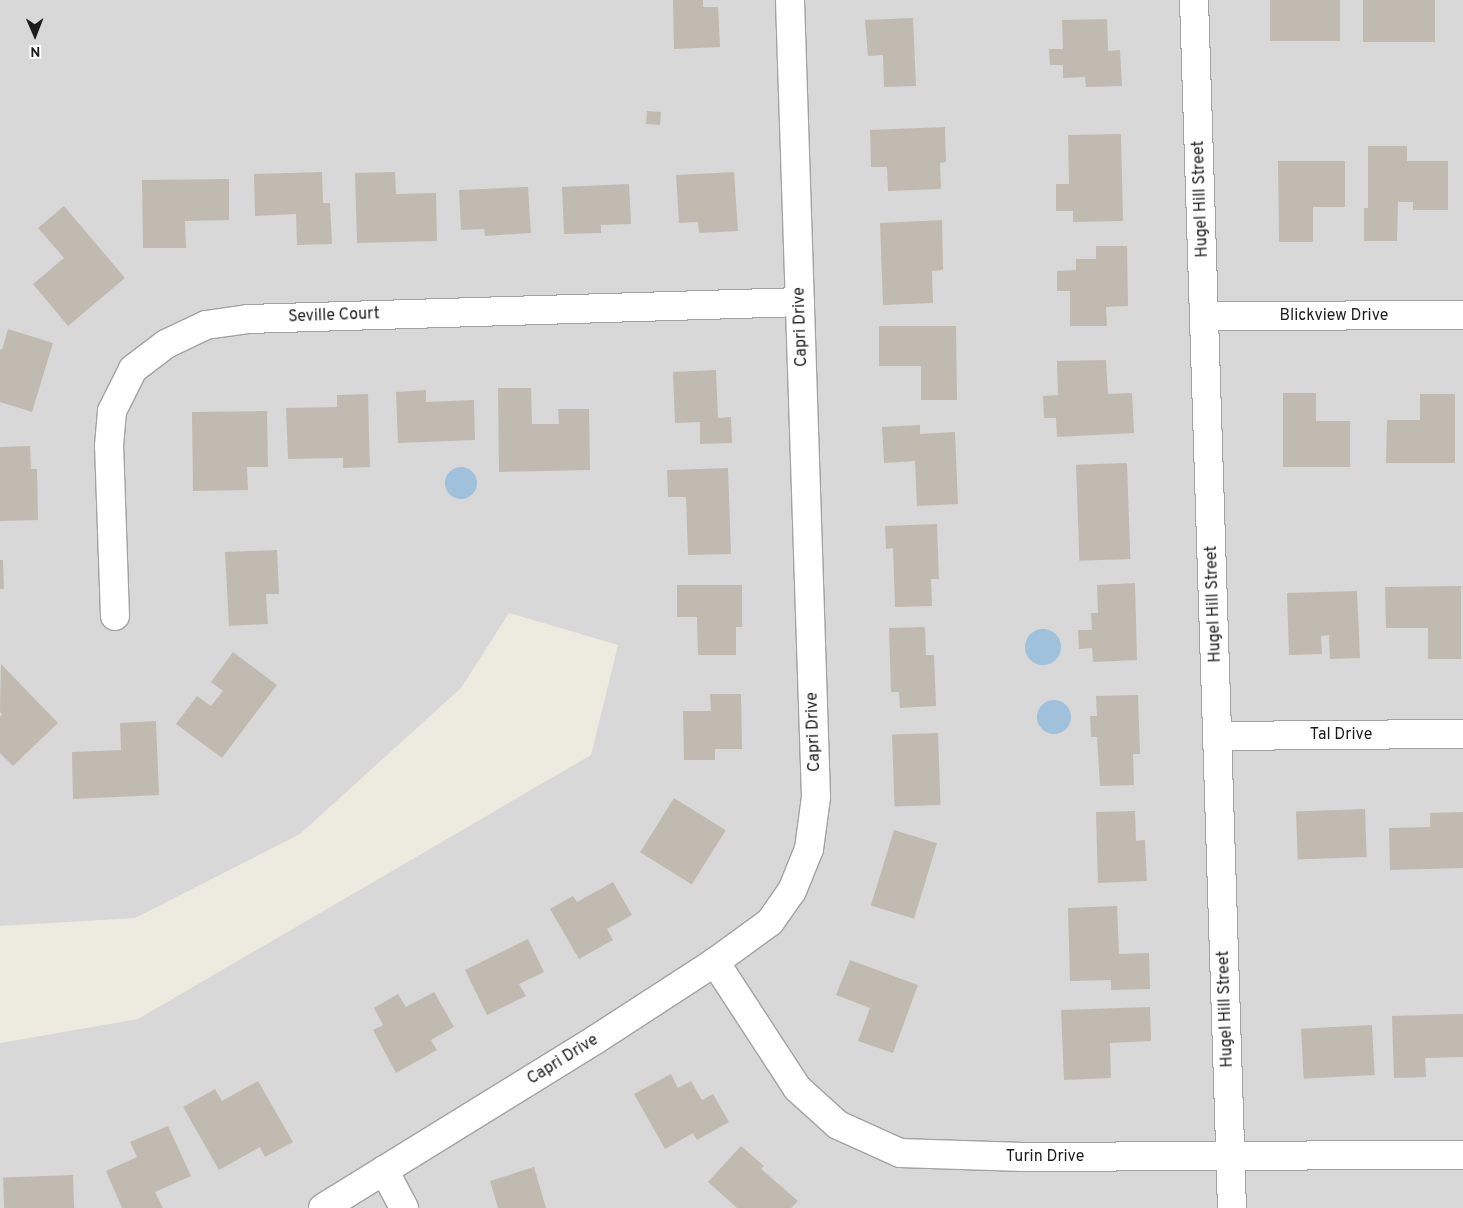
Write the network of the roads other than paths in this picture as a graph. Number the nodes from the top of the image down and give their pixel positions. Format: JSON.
{"nodes":[{"id":1,"x":790,"y":0,"type":"edge"},
{"id":2,"x":1194,"y":0,"type":"edge"},
{"id":3,"x":800,"y":302,"type":"junction"},
{"id":4,"x":1463,"y":315,"type":"edge"},
{"id":5,"x":1205,"y":316,"type":"junction"},
{"id":6,"x":115,"y":616,"type":"dead end"},
{"id":7,"x":1463,"y":734,"type":"edge"},
{"id":8,"x":1218,"y":736,"type":"junction"},
{"id":9,"x":714,"y":962,"type":"junction"},
{"id":10,"x":1463,"y":1155,"type":"edge"},
{"id":11,"x":1230,"y":1156,"type":"junction"},
{"id":12,"x":384,"y":1170,"type":"junction"},
{"id":13,"x":323,"y":1208,"type":"edge"},
{"id":14,"x":404,"y":1208,"type":"edge"},
{"id":15,"x":1232,"y":1208,"type":"edge"}],
"edges":[{"from":1,"to":3,"type":"street","name":"Capri Drive"},
{"from":2,"to":5,"type":"street","name":"Hugel Hill Street"},
{"from":3,"to":6,"type":"street","name":"Seville Court"},
{"from":3,"to":9,"type":"street","name":"Capri Drive"},
{"from":4,"to":5,"type":"street","name":"Blickview Drive"},
{"from":5,"to":8,"type":"street","name":"Hugel Hill Street"},
{"from":7,"to":8,"type":"street","name":"Tal Drive"},
{"from":8,"to":11,"type":"street","name":"Hugel Hill Street"},
{"from":9,"to":11,"type":"street","name":"Turin Drive"},
{"from":9,"to":12,"type":"street","name":"Capri Drive"},
{"from":10,"to":11,"type":"street","name":"Turin Drive"},
{"from":11,"to":15,"type":"street","name":"Hugel Hill Street"},
{"from":12,"to":13,"type":"street","name":"Capri Drive"},
{"from":12,"to":14,"type":"street"}]}
